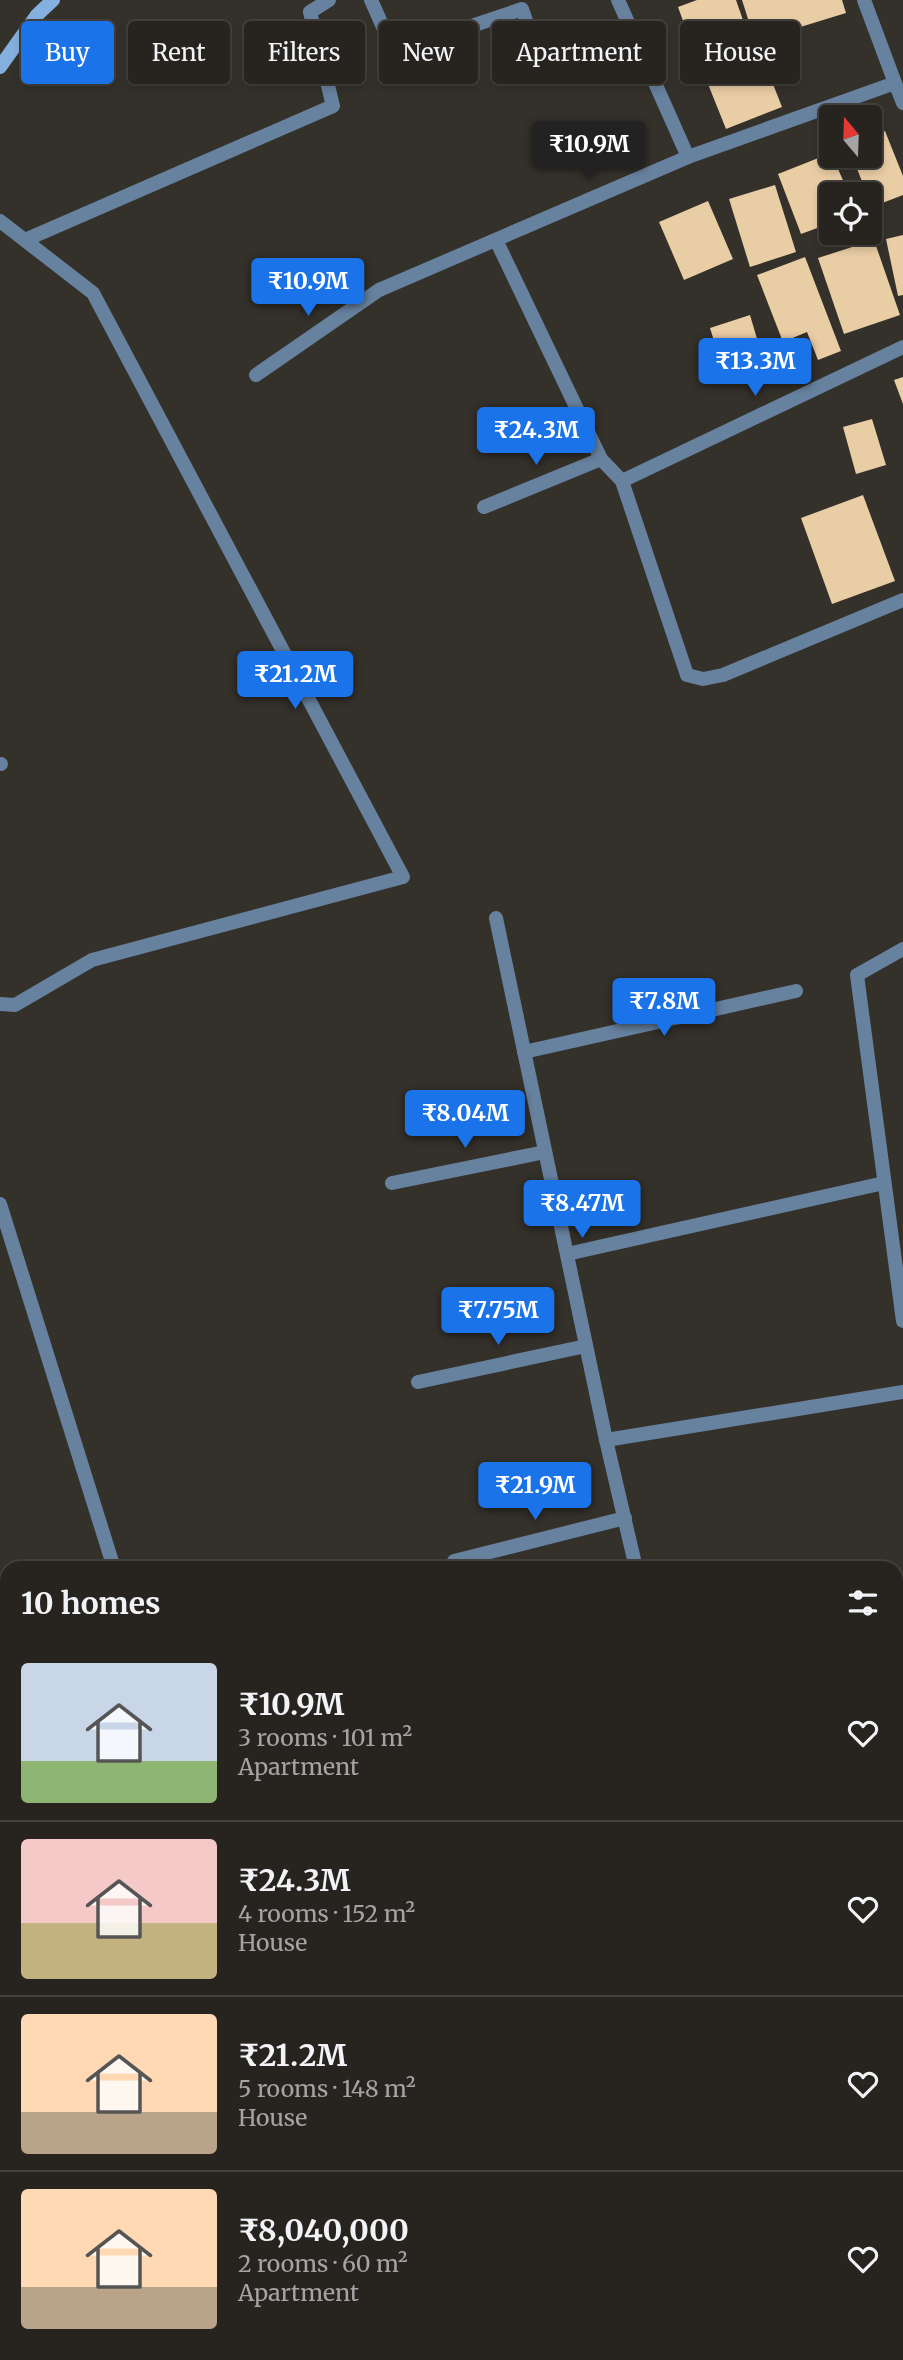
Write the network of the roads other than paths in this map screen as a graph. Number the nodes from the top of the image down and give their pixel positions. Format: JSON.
{"nodes":[{"id":1,"x":53,"y":0,"type":"edge"},
{"id":2,"x":329,"y":0,"type":"edge"},
{"id":3,"x":371,"y":0,"type":"edge"},
{"id":4,"x":618,"y":0,"type":"edge"},
{"id":5,"x":864,"y":0,"type":"edge"},
{"id":6,"x":526,"y":21,"type":"edge"},
{"id":7,"x":6,"y":50,"type":"edge"},
{"id":8,"x":0,"y":67,"type":"edge"},
{"id":9,"x":895,"y":83,"type":"junction"},
{"id":10,"x":903,"y":103,"type":"edge"},
{"id":11,"x":688,"y":157,"type":"junction"},
{"id":12,"x":0,"y":221,"type":"edge"},
{"id":13,"x":25,"y":240,"type":"junction"},
{"id":14,"x":496,"y":240,"type":"junction"},
{"id":15,"x":903,"y":347,"type":"edge"},
{"id":16,"x":256,"y":375,"type":"dead end"},
{"id":17,"x":601,"y":459,"type":"junction"},
{"id":18,"x":622,"y":481,"type":"junction"},
{"id":19,"x":484,"y":507,"type":"dead end"},
{"id":20,"x":903,"y":600,"type":"edge"},
{"id":21,"x":496,"y":918,"type":"dead end"},
{"id":22,"x":903,"y":949,"type":"edge"},
{"id":23,"x":796,"y":991,"type":"dead end"},
{"id":24,"x":0,"y":1004,"type":"edge"},
{"id":25,"x":524,"y":1052,"type":"junction"},
{"id":26,"x":545,"y":1152,"type":"junction"},
{"id":27,"x":392,"y":1183,"type":"dead end"},
{"id":28,"x":884,"y":1183,"type":"junction"},
{"id":29,"x":0,"y":1204,"type":"edge"},
{"id":30,"x":567,"y":1254,"type":"junction"},
{"id":31,"x":903,"y":1321,"type":"edge"},
{"id":32,"x":586,"y":1346,"type":"junction"},
{"id":33,"x":418,"y":1382,"type":"dead end"},
{"id":34,"x":903,"y":1392,"type":"edge"},
{"id":35,"x":607,"y":1440,"type":"junction"},
{"id":36,"x":625,"y":1517,"type":"junction"},
{"id":37,"x":112,"y":1561,"type":"edge"},
{"id":38,"x":454,"y":1561,"type":"dead end"},
{"id":39,"x":634,"y":1561,"type":"edge"}],
"edges":[{"from":1,"to":7,"type":"street"},
{"from":2,"to":13,"type":"street"},
{"from":3,"to":6,"type":"street"},
{"from":4,"to":11,"type":"street"},
{"from":5,"to":9,"type":"street"},
{"from":7,"to":8,"type":"street"},
{"from":9,"to":10,"type":"street"},
{"from":9,"to":11,"type":"street"},
{"from":11,"to":14,"type":"street"},
{"from":12,"to":13,"type":"street"},
{"from":13,"to":24,"type":"street"},
{"from":14,"to":16,"type":"street"},
{"from":14,"to":17,"type":"street"},
{"from":15,"to":18,"type":"street"},
{"from":17,"to":18,"type":"street"},
{"from":17,"to":19,"type":"street"},
{"from":18,"to":20,"type":"street"},
{"from":21,"to":25,"type":"street"},
{"from":22,"to":28,"type":"street"},
{"from":23,"to":25,"type":"street"},
{"from":25,"to":26,"type":"street"},
{"from":26,"to":27,"type":"street"},
{"from":26,"to":30,"type":"street"},
{"from":28,"to":30,"type":"street"},
{"from":28,"to":31,"type":"street"},
{"from":29,"to":37,"type":"street"},
{"from":30,"to":32,"type":"street"},
{"from":32,"to":33,"type":"street"},
{"from":32,"to":35,"type":"street"},
{"from":34,"to":35,"type":"street"},
{"from":35,"to":36,"type":"street"},
{"from":36,"to":38,"type":"street"},
{"from":36,"to":39,"type":"street"}]}
